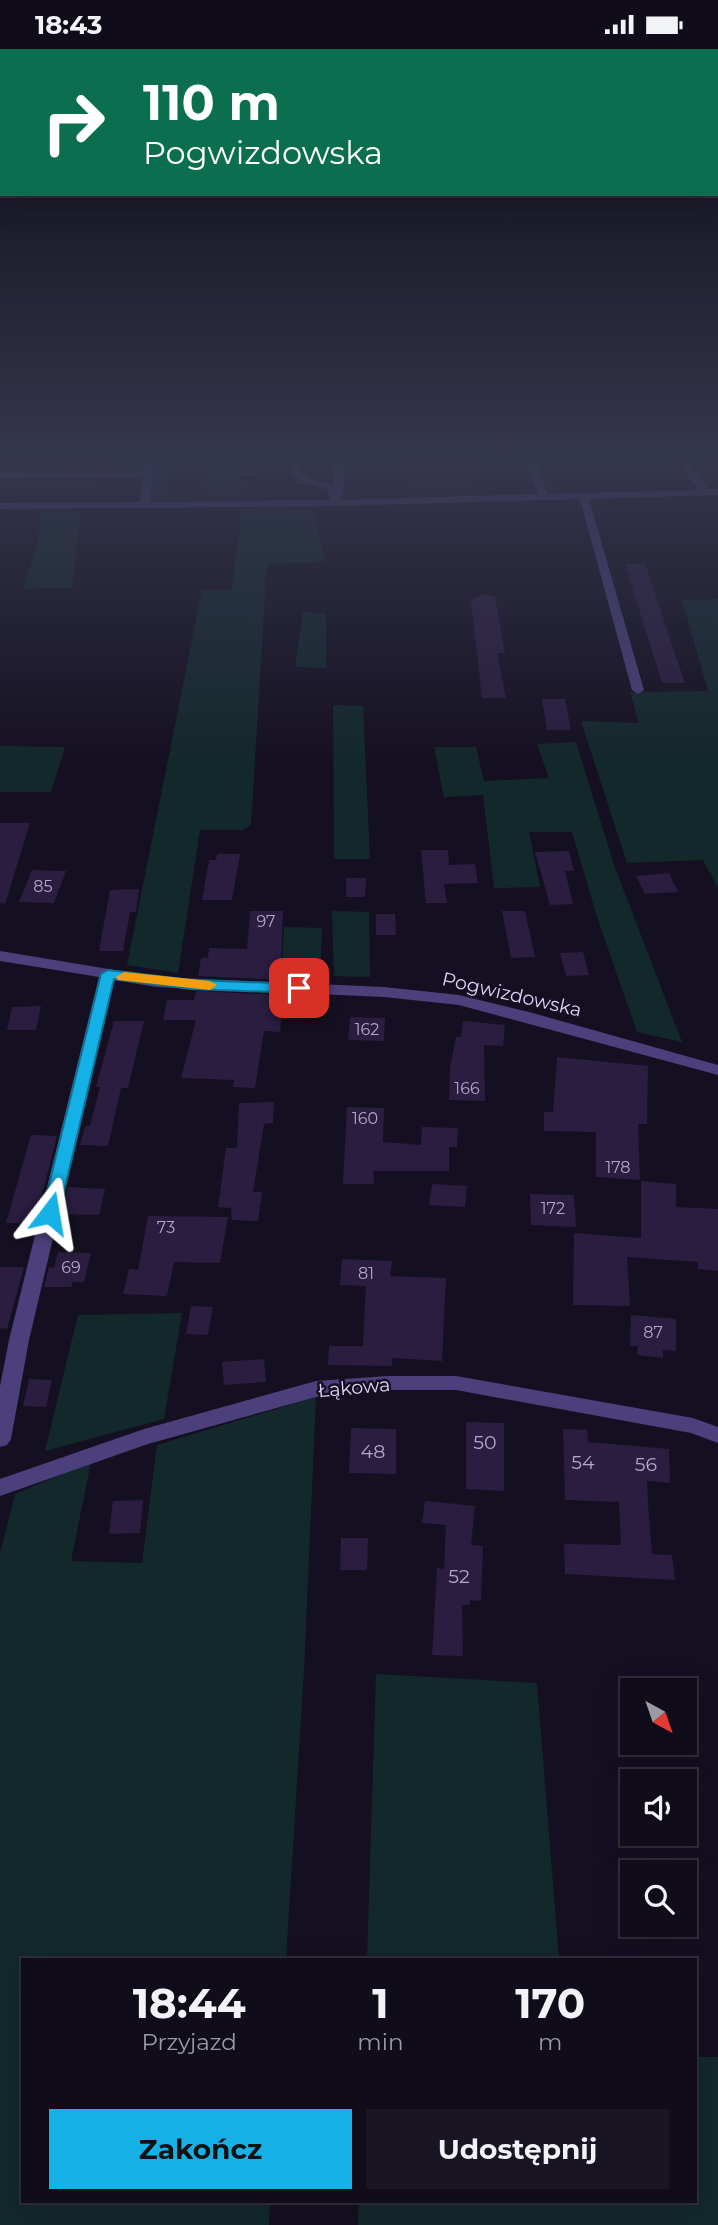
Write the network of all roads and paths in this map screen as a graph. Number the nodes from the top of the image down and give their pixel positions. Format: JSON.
{"nodes":[{"id":1,"x":602,"y":562,"type":"edge"},
{"id":2,"x":638,"y":690,"type":"dead end"},
{"id":3,"x":0,"y":957,"type":"edge"},
{"id":4,"x":108,"y":974,"type":"junction"},
{"id":5,"x":718,"y":1070,"type":"edge"},
{"id":6,"x":718,"y":1434,"type":"edge"},
{"id":7,"x":0,"y":1439,"type":"edge"},
{"id":8,"x":0,"y":1488,"type":"edge"}],
"edges":[{"from":1,"to":2,"type":"street"},
{"from":3,"to":4,"type":"street","name":"Pogwizdowska"},
{"from":4,"to":5,"type":"street","name":"Pogwizdowska"},
{"from":4,"to":7,"type":"street"},
{"from":6,"to":8,"type":"street","name":"Łąkowa"}]}
